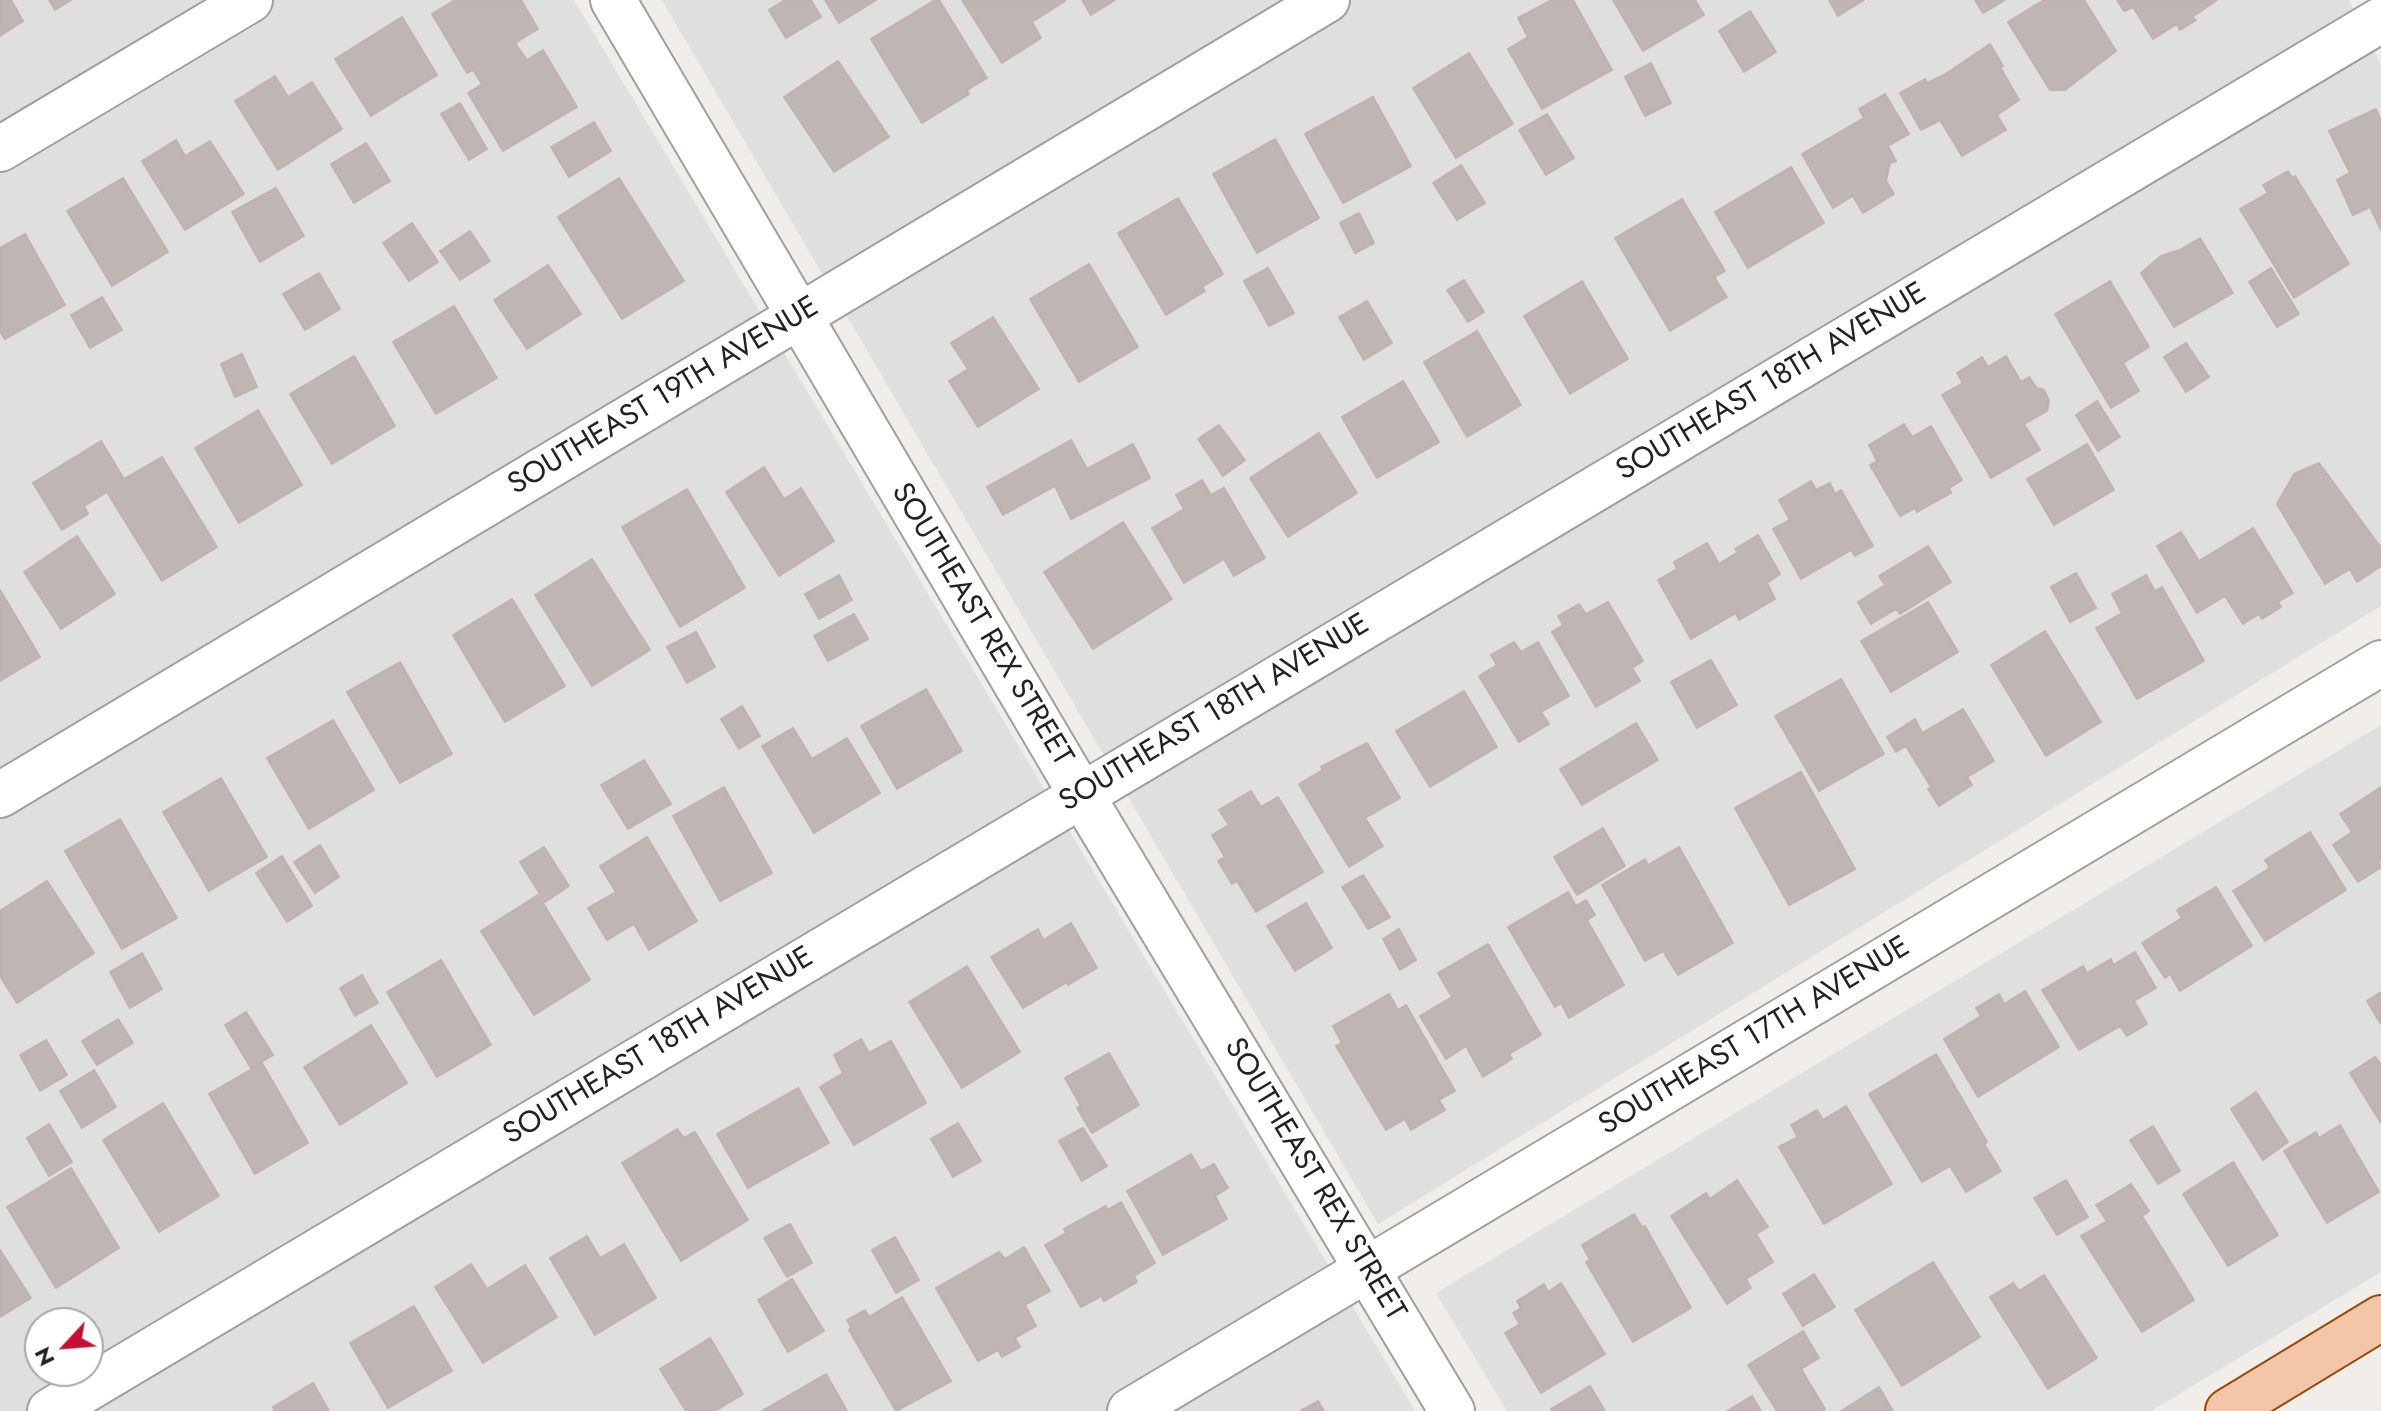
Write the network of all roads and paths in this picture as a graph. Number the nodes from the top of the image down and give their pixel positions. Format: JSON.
{"nodes":[{"id":1,"x":250,"y":0,"type":"edge"},
{"id":2,"x":613,"y":0,"type":"edge"},
{"id":3,"x":1327,"y":0,"type":"edge"},
{"id":4,"x":2381,"y":20,"type":"edge"},
{"id":5,"x":0,"y":149,"type":"edge"},
{"id":6,"x":798,"y":317,"type":"junction"},
{"id":7,"x":2381,"y":663,"type":"edge"},
{"id":8,"x":1081,"y":794,"type":"junction"},
{"id":9,"x":0,"y":795,"type":"edge"},
{"id":10,"x":1367,"y":1269,"type":"junction"},
{"id":11,"x":2381,"y":1318,"type":"edge"},
{"id":12,"x":50,"y":1411,"type":"edge"},
{"id":13,"x":1130,"y":1411,"type":"edge"},
{"id":14,"x":1452,"y":1411,"type":"edge"},
{"id":15,"x":2228,"y":1411,"type":"edge"}],
"edges":[{"from":1,"to":5,"type":"street"},
{"from":2,"to":6,"type":"street","name":"SOUTHEAST REX STREET"},
{"from":3,"to":6,"type":"street","name":"SOUTHEAST 19TH AVENUE"},
{"from":4,"to":8,"type":"street","name":"SOUTHEAST 18TH AVENUE"},
{"from":6,"to":8,"type":"street","name":"SOUTHEAST REX STREET"},
{"from":6,"to":9,"type":"street","name":"SOUTHEAST 19TH AVENUE"},
{"from":7,"to":10,"type":"street","name":"SOUTHEAST 17TH AVENUE"},
{"from":8,"to":10,"type":"street","name":"SOUTHEAST REX STREET"},
{"from":8,"to":12,"type":"street","name":"SOUTHEAST 18TH AVENUE"},
{"from":10,"to":13,"type":"street","name":"SOUTHEAST 17TH AVENUE"},
{"from":10,"to":14,"type":"street","name":"SOUTHEAST REX STREET"},
{"from":11,"to":15,"type":"main road"}]}
